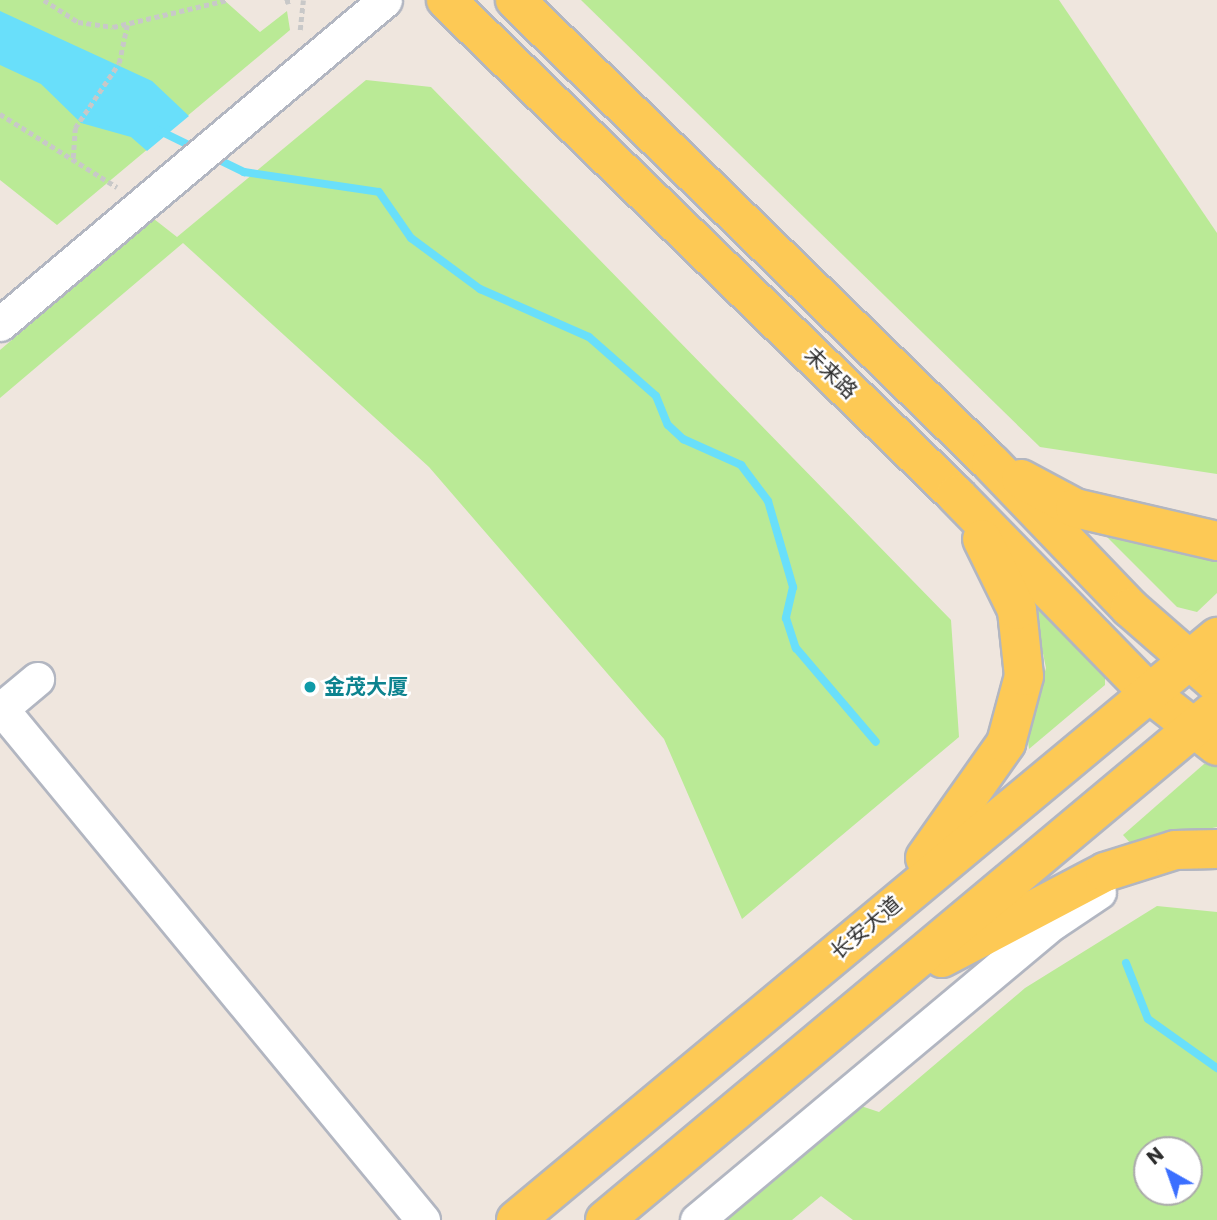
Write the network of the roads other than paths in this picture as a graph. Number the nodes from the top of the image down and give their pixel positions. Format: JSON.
{"nodes":[{"id":1,"x":385,"y":0,"type":"edge"},
{"id":2,"x":446,"y":0,"type":"edge"},
{"id":3,"x":515,"y":0,"type":"edge"},
{"id":4,"x":0,"y":324,"type":"edge"},
{"id":5,"x":991,"y":463,"type":"junction"},
{"id":6,"x":956,"y":495,"type":"junction"},
{"id":7,"x":1217,"y":541,"type":"edge"},
{"id":8,"x":1208,"y":661,"type":"edge"},
{"id":9,"x":37,"y":680,"type":"dead end"},
{"id":10,"x":1149,"y":693,"type":"junction"},
{"id":11,"x":1,"y":708,"type":"edge"},
{"id":12,"x":1209,"y":728,"type":"edge"},
{"id":13,"x":1209,"y":848,"type":"edge"},
{"id":14,"x":841,"y":950,"type":"junction"},
{"id":15,"x":880,"y":989,"type":"junction"},
{"id":16,"x":423,"y":1220,"type":"edge"},
{"id":17,"x":516,"y":1220,"type":"edge"},
{"id":18,"x":604,"y":1220,"type":"edge"},
{"id":19,"x":697,"y":1220,"type":"edge"}],
"edges":[{"from":1,"to":4,"type":"street"},
{"from":2,"to":6,"type":"main road","name":"未来路"},
{"from":3,"to":5,"type":"main road"},
{"from":5,"to":7,"type":"main road"},
{"from":5,"to":8,"type":"main road"},
{"from":6,"to":10,"type":"main road","name":"未来路"},
{"from":6,"to":14,"type":"main road"},
{"from":8,"to":10,"type":"main road","name":"长安大道"},
{"from":9,"to":11,"type":"street"},
{"from":10,"to":12,"type":"main road","name":"未来路"},
{"from":10,"to":14,"type":"main road","name":"长安大道"},
{"from":11,"to":16,"type":"street"},
{"from":12,"to":15,"type":"main road"},
{"from":13,"to":15,"type":"main road"},
{"from":13,"to":19,"type":"street"},
{"from":14,"to":17,"type":"main road","name":"长安大道"},
{"from":15,"to":18,"type":"main road"}]}
